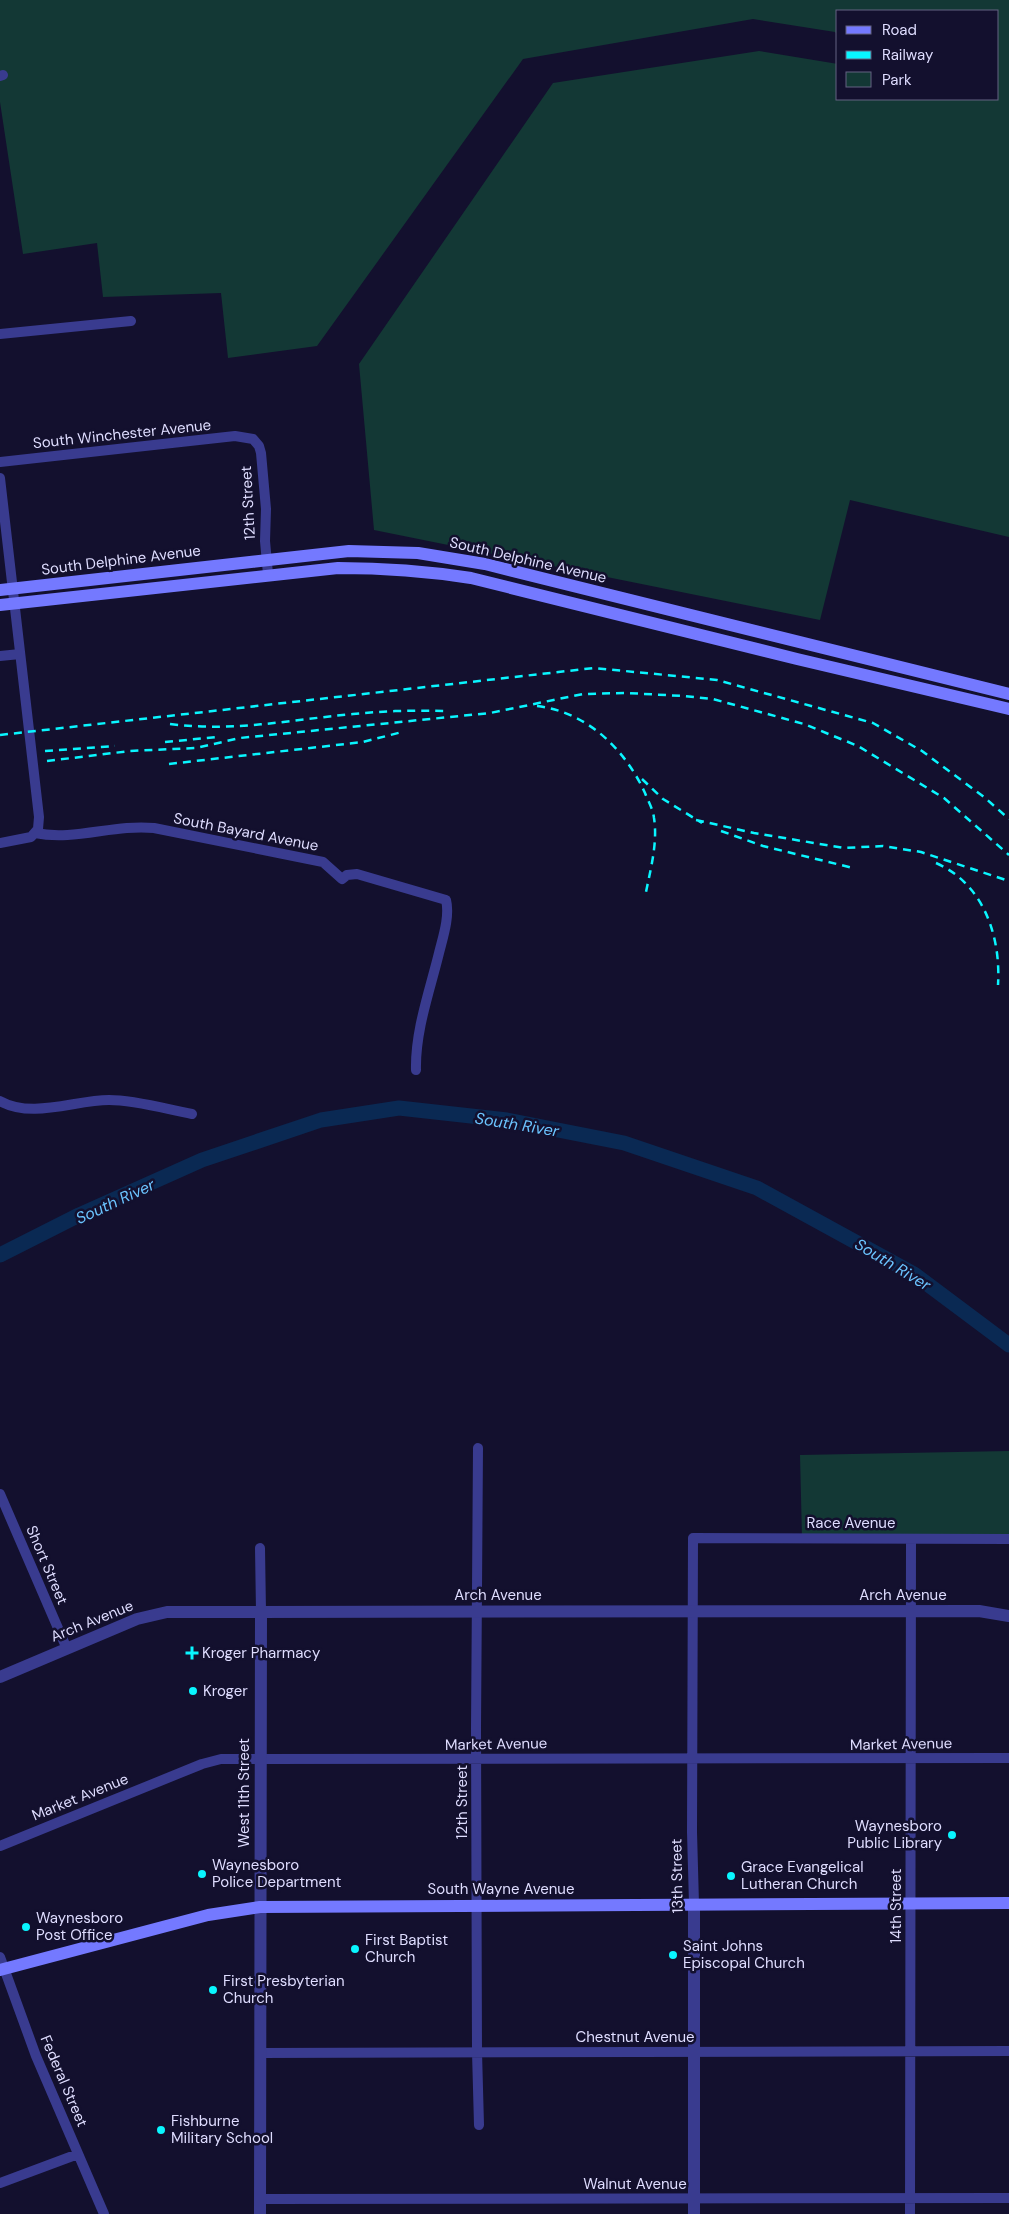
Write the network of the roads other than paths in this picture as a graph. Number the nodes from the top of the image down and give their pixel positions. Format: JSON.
{"nodes":[{"id":1,"x":131,"y":322,"type":"dead end"},
{"id":2,"x":0,"y":334,"type":"edge"},
{"id":3,"x":248,"y":437,"type":"joint"},
{"id":4,"x":0,"y":462,"type":"edge"},
{"id":5,"x":0,"y":478,"type":"edge"},
{"id":6,"x":266,"y":559,"type":"junction"},
{"id":7,"x":268,"y":574,"type":"junction"},
{"id":8,"x":6,"y":590,"type":"edge"},
{"id":9,"x":15,"y":604,"type":"junction"},
{"id":10,"x":0,"y":605,"type":"edge"},
{"id":11,"x":20,"y":654,"type":"junction"},
{"id":12,"x":0,"y":656,"type":"edge"},
{"id":13,"x":1009,"y":694,"type":"edge"},
{"id":14,"x":1009,"y":709,"type":"edge"},
{"id":15,"x":35,"y":833,"type":"junction"},
{"id":16,"x":0,"y":843,"type":"edge"},
{"id":17,"x":416,"y":1070,"type":"dead end"},
{"id":18,"x":0,"y":1100,"type":"edge"},
{"id":19,"x":192,"y":1114,"type":"dead end"},
{"id":20,"x":478,"y":1448,"type":"dead end"},
{"id":21,"x":1,"y":1497,"type":"edge"},
{"id":22,"x":693,"y":1538,"type":"joint"},
{"id":23,"x":911,"y":1539,"type":"junction"},
{"id":24,"x":1009,"y":1539,"type":"edge"},
{"id":25,"x":260,"y":1548,"type":"dead end"},
{"id":26,"x":911,"y":1611,"type":"junction"},
{"id":27,"x":260,"y":1612,"type":"junction"},
{"id":28,"x":477,"y":1612,"type":"junction"},
{"id":29,"x":694,"y":1612,"type":"junction"},
{"id":30,"x":1009,"y":1616,"type":"edge"},
{"id":31,"x":67,"y":1649,"type":"junction"},
{"id":32,"x":0,"y":1677,"type":"edge"},
{"id":33,"x":260,"y":1758,"type":"junction"},
{"id":34,"x":1009,"y":1758,"type":"edge"},
{"id":35,"x":476,"y":1759,"type":"junction"},
{"id":36,"x":693,"y":1759,"type":"junction"},
{"id":37,"x":911,"y":1759,"type":"junction"},
{"id":38,"x":0,"y":1846,"type":"edge"},
{"id":39,"x":1009,"y":1903,"type":"edge"},
{"id":40,"x":694,"y":1904,"type":"junction"},
{"id":41,"x":911,"y":1904,"type":"junction"},
{"id":42,"x":477,"y":1906,"type":"junction"},
{"id":43,"x":260,"y":1907,"type":"junction"},
{"id":44,"x":2,"y":1965,"type":"edge"},
{"id":45,"x":1009,"y":2051,"type":"edge"},
{"id":46,"x":477,"y":2052,"type":"junction"},
{"id":47,"x":694,"y":2052,"type":"junction"},
{"id":48,"x":910,"y":2052,"type":"junction"},
{"id":49,"x":260,"y":2053,"type":"junction"},
{"id":50,"x":479,"y":2125,"type":"dead end"},
{"id":51,"x":78,"y":2154,"type":"junction"},
{"id":52,"x":0,"y":2183,"type":"edge"},
{"id":53,"x":910,"y":2198,"type":"junction"},
{"id":54,"x":1009,"y":2198,"type":"edge"},
{"id":55,"x":694,"y":2199,"type":"junction"},
{"id":56,"x":260,"y":2200,"type":"junction"},
{"id":57,"x":104,"y":2214,"type":"edge"},
{"id":58,"x":260,"y":2214,"type":"edge"},
{"id":59,"x":694,"y":2214,"type":"edge"},
{"id":60,"x":910,"y":2214,"type":"edge"}],
"edges":[{"from":1,"to":2,"type":"street"},
{"from":3,"to":4,"type":"street","name":"South Winchester Avenue"},
{"from":3,"to":6,"type":"street","name":"12th Street"},
{"from":5,"to":8,"type":"street"},
{"from":6,"to":7,"type":"street","name":"12th Street"},
{"from":6,"to":8,"type":"main road","name":"South Delphine Avenue"},
{"from":6,"to":13,"type":"main road","name":"South Delphine Avenue"},
{"from":7,"to":9,"type":"main road","name":"South Delphine Avenue"},
{"from":7,"to":14,"type":"main road","name":"South Delphine Avenue"},
{"from":8,"to":9,"type":"street"},
{"from":9,"to":10,"type":"main road","name":"South Delphine Avenue"},
{"from":9,"to":11,"type":"street"},
{"from":11,"to":12,"type":"street"},
{"from":11,"to":15,"type":"street"},
{"from":15,"to":16,"type":"street","name":"South Bayard Avenue"},
{"from":15,"to":17,"type":"street","name":"South Bayard Avenue"},
{"from":18,"to":19,"type":"street"},
{"from":20,"to":28,"type":"street","name":"12th Street"},
{"from":21,"to":31,"type":"street","name":"Short Street"},
{"from":22,"to":23,"type":"street","name":"Race Avenue"},
{"from":22,"to":29,"type":"street","name":"13th Street"},
{"from":23,"to":24,"type":"street","name":"Race Avenue"},
{"from":23,"to":26,"type":"street","name":"14th Street"},
{"from":25,"to":27,"type":"street"},
{"from":26,"to":29,"type":"street","name":"Arch Avenue"},
{"from":26,"to":30,"type":"street","name":"Arch Avenue"},
{"from":26,"to":37,"type":"street","name":"14th Street"},
{"from":27,"to":28,"type":"street","name":"Arch Avenue"},
{"from":27,"to":31,"type":"street","name":"Arch Avenue"},
{"from":27,"to":33,"type":"street","name":"West 11th Street"},
{"from":28,"to":29,"type":"street","name":"Arch Avenue"},
{"from":28,"to":35,"type":"street","name":"12th Street"},
{"from":29,"to":36,"type":"street","name":"13th Street"},
{"from":31,"to":32,"type":"street","name":"Arch Avenue"},
{"from":33,"to":35,"type":"street","name":"Market Avenue"},
{"from":33,"to":38,"type":"street","name":"Market Avenue"},
{"from":33,"to":43,"type":"street","name":"West 11th Street"},
{"from":34,"to":37,"type":"street","name":"Market Avenue"},
{"from":35,"to":36,"type":"street","name":"Market Avenue"},
{"from":35,"to":42,"type":"street","name":"12th Street"},
{"from":36,"to":37,"type":"street","name":"Market Avenue"},
{"from":36,"to":40,"type":"street","name":"13th Street"},
{"from":37,"to":41,"type":"street","name":"14th Street"},
{"from":39,"to":41,"type":"main road","name":"South Wayne Avenue"},
{"from":40,"to":41,"type":"main road","name":"South Wayne Avenue"},
{"from":40,"to":42,"type":"main road","name":"South Wayne Avenue"},
{"from":40,"to":47,"type":"street","name":"13th Street"},
{"from":41,"to":48,"type":"street","name":"14th Street"},
{"from":42,"to":43,"type":"main road","name":"South Wayne Avenue"},
{"from":42,"to":46,"type":"street","name":"12th Street"},
{"from":43,"to":44,"type":"main road","name":"South Wayne Avenue"},
{"from":43,"to":49,"type":"street","name":"West 11th Street"},
{"from":44,"to":51,"type":"street","name":"Federal Street"},
{"from":45,"to":48,"type":"street","name":"Chestnut Avenue"},
{"from":46,"to":47,"type":"street","name":"Chestnut Avenue"},
{"from":46,"to":49,"type":"street","name":"Chestnut Avenue"},
{"from":46,"to":50,"type":"street","name":"12th Street"},
{"from":47,"to":48,"type":"street","name":"Chestnut Avenue"},
{"from":47,"to":55,"type":"street","name":"13th Street"},
{"from":48,"to":53,"type":"street","name":"14th Street"},
{"from":49,"to":56,"type":"street","name":"West 11th Street"},
{"from":51,"to":52,"type":"street"},
{"from":51,"to":57,"type":"street","name":"Federal Street"},
{"from":53,"to":54,"type":"street","name":"Walnut Avenue"},
{"from":53,"to":55,"type":"street","name":"Walnut Avenue"},
{"from":53,"to":60,"type":"street","name":"14th Street"},
{"from":55,"to":56,"type":"street","name":"Walnut Avenue"},
{"from":55,"to":59,"type":"street","name":"13th Street"},
{"from":56,"to":58,"type":"street","name":"West 11th Street"}]}
